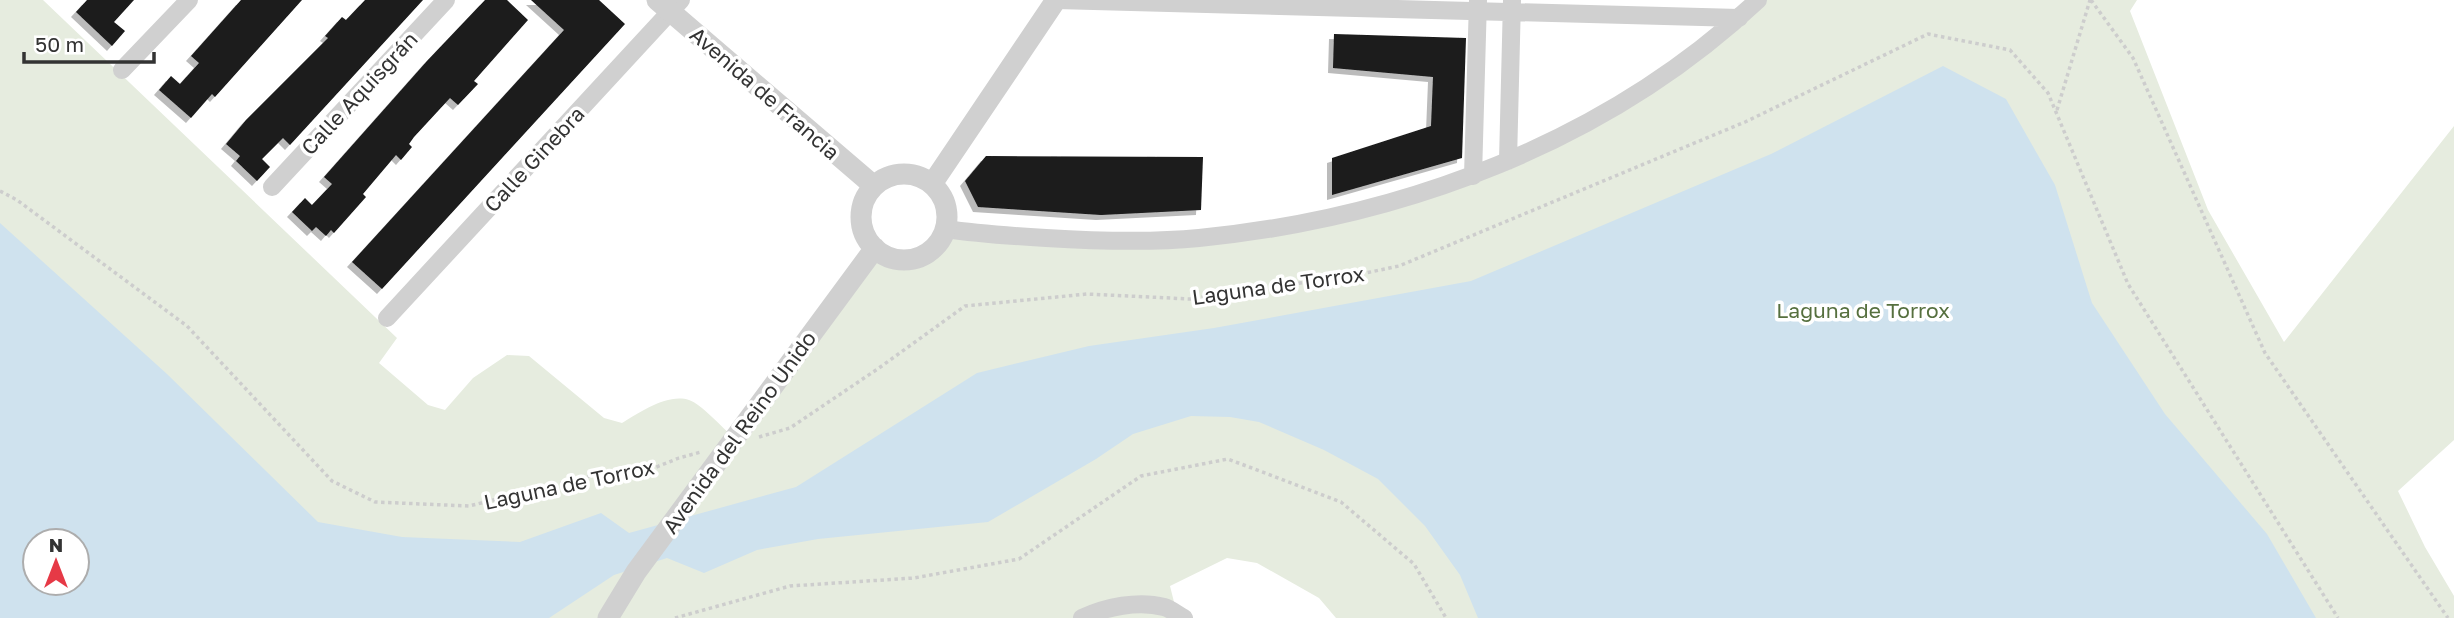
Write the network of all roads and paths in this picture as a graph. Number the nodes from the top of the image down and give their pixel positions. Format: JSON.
{"nodes":[{"id":1,"x":189,"y":0,"type":"edge"},
{"id":2,"x":446,"y":0,"type":"edge"},
{"id":3,"x":1056,"y":0,"type":"edge"},
{"id":4,"x":1758,"y":0,"type":"edge"},
{"id":5,"x":2090,"y":0,"type":"edge"},
{"id":6,"x":670,"y":4,"type":"edge"},
{"id":7,"x":1477,"y":5,"type":"edge"},
{"id":8,"x":1512,"y":6,"type":"edge"},
{"id":9,"x":1739,"y":18,"type":"junction"},
{"id":10,"x":122,"y":70,"type":"dead end"},
{"id":11,"x":2057,"y":112,"type":"junction"},
{"id":12,"x":1508,"y":161,"type":"junction"},
{"id":13,"x":1473,"y":176,"type":"junction"},
{"id":14,"x":932,"y":184,"type":"junction"},
{"id":15,"x":874,"y":186,"type":"junction"},
{"id":16,"x":272,"y":187,"type":"dead end"},
{"id":17,"x":0,"y":191,"type":"edge"},
{"id":18,"x":946,"y":229,"type":"junction"},
{"id":19,"x":874,"y":248,"type":"junction"},
{"id":20,"x":387,"y":318,"type":"dead end"},
{"id":21,"x":730,"y":446,"type":"junction"},
{"id":22,"x":608,"y":618,"type":"edge"},
{"id":23,"x":675,"y":618,"type":"edge"},
{"id":24,"x":1082,"y":618,"type":"edge"},
{"id":25,"x":1184,"y":618,"type":"edge"},
{"id":26,"x":1446,"y":618,"type":"edge"},
{"id":27,"x":2338,"y":618,"type":"edge"},
{"id":28,"x":2448,"y":618,"type":"edge"}],
"edges":[{"from":1,"to":10,"type":"street"},
{"from":2,"to":16,"type":"street","name":"Calle Aquisgrán"},
{"from":3,"to":7,"type":"street"},
{"from":3,"to":14,"type":"street"},
{"from":4,"to":9,"type":"street"},
{"from":5,"to":11,"type":"path"},
{"from":5,"to":28,"type":"path"},
{"from":6,"to":15,"type":"street","name":"Avenida de Francia"},
{"from":6,"to":20,"type":"street","name":"Calle Ginebra"},
{"from":7,"to":8,"type":"street"},
{"from":7,"to":13,"type":"street"},
{"from":8,"to":9,"type":"street"},
{"from":8,"to":12,"type":"street"},
{"from":9,"to":12,"type":"street"},
{"from":11,"to":21,"type":"path","name":"Laguna de Torrox"},
{"from":11,"to":27,"type":"path","name":"Laguna de Torrox"},
{"from":12,"to":13,"type":"street"},
{"from":13,"to":18,"type":"street"},
{"from":14,"to":15,"type":"street"},
{"from":14,"to":18,"type":"street"},
{"from":15,"to":19,"type":"street"},
{"from":17,"to":21,"type":"path","name":"Laguna de Torrox"},
{"from":18,"to":19,"type":"street"},
{"from":19,"to":21,"type":"street","name":"Avenida del Reino Unido"},
{"from":21,"to":22,"type":"street","name":"Avenida del Reino Unido"},
{"from":23,"to":26,"type":"path"},
{"from":24,"to":25,"type":"street"}]}
